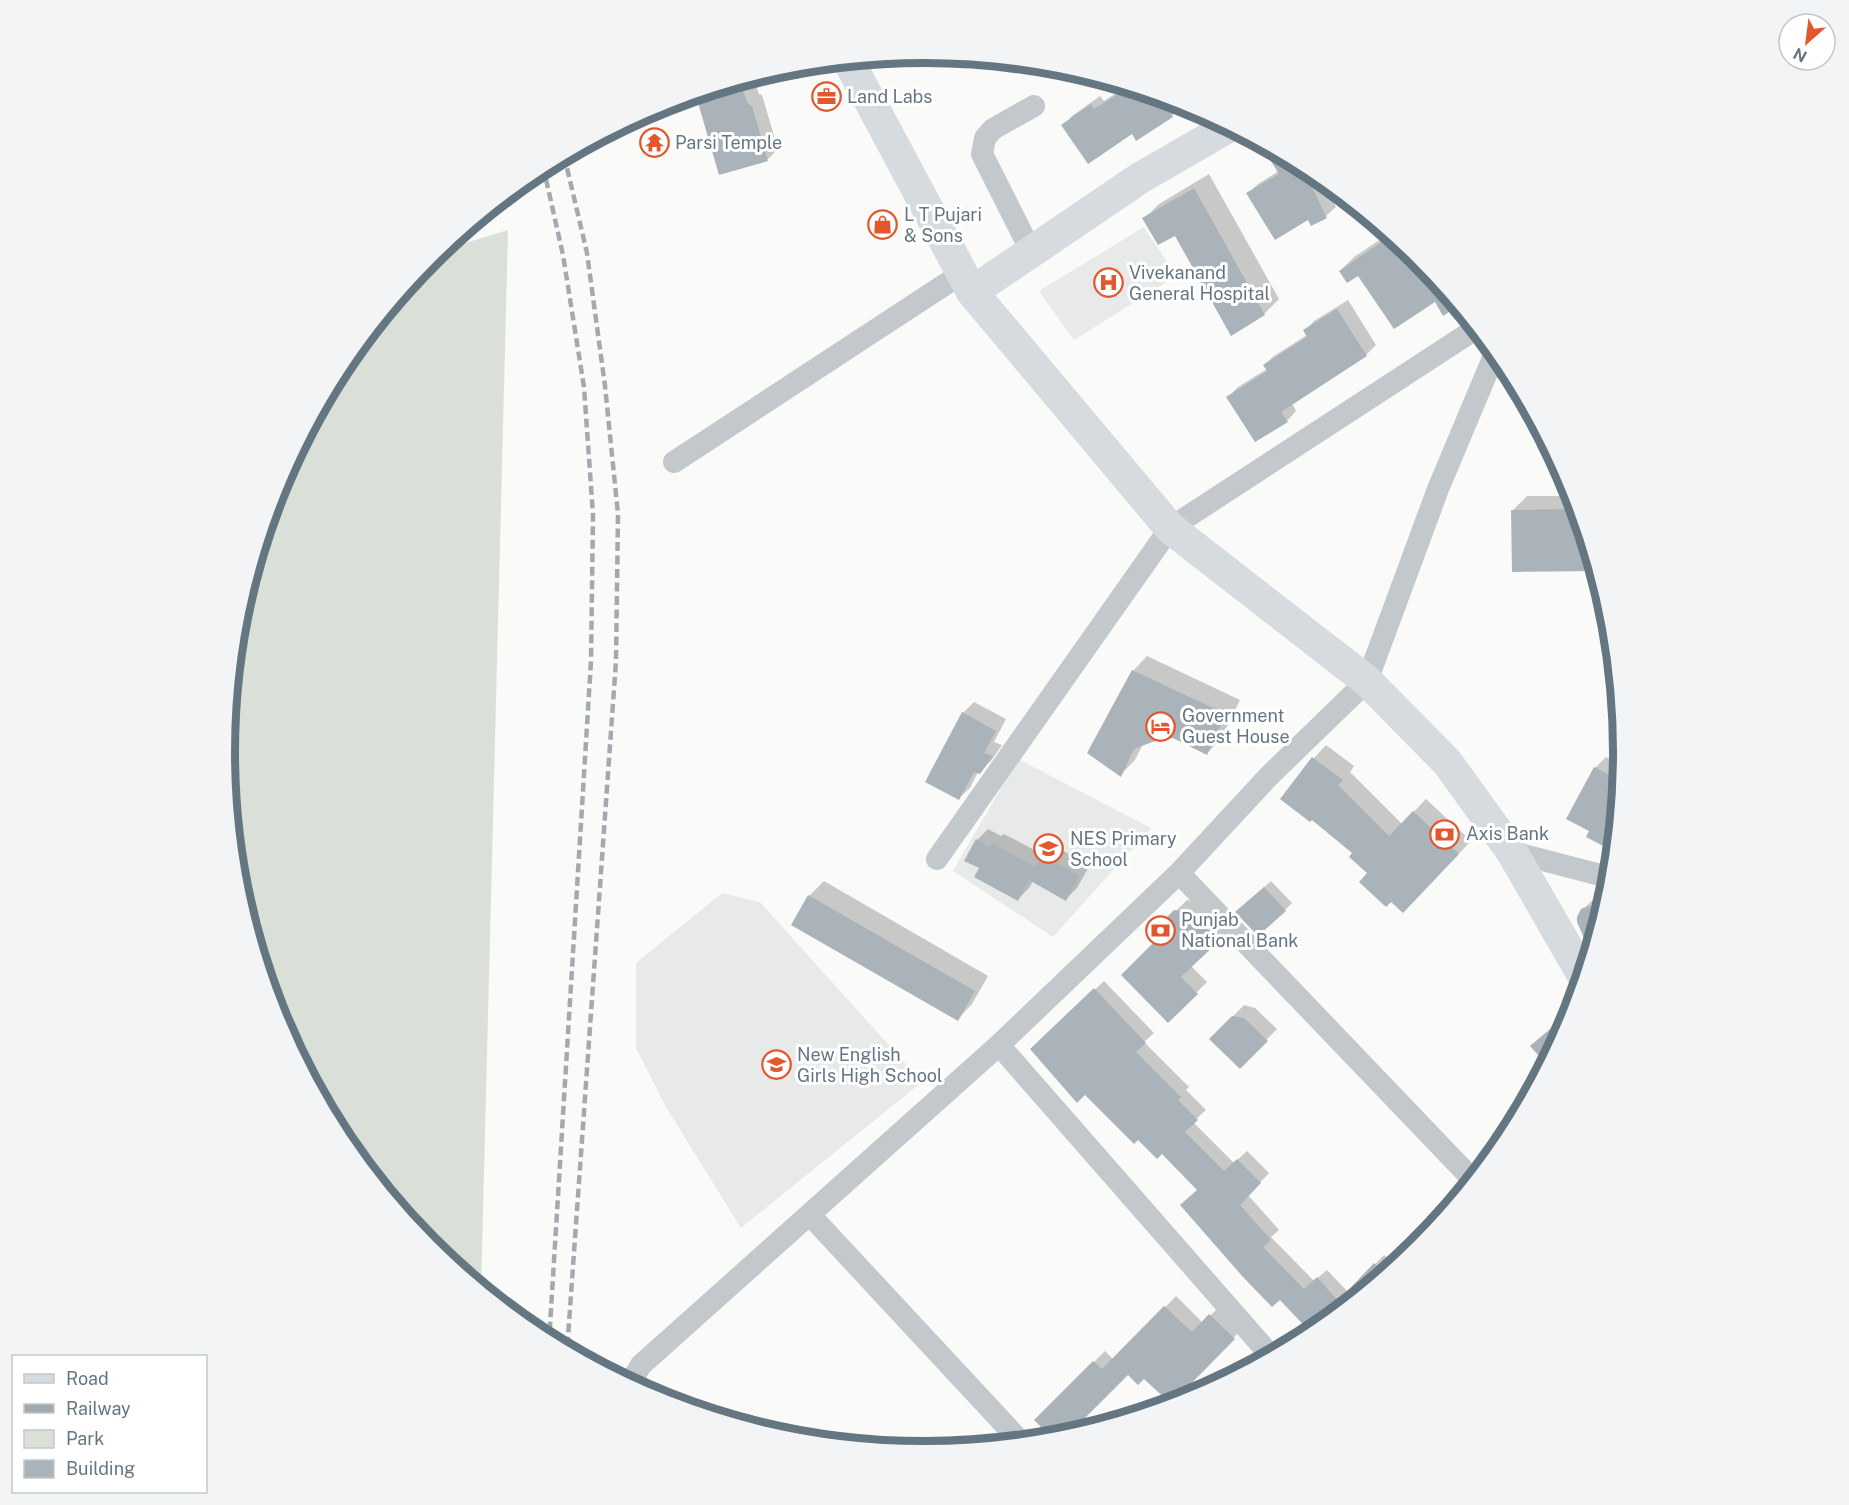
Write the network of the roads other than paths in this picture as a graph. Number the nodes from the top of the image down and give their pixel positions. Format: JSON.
{"nodes":[{"id":1,"x":852,"y":67,"type":"edge"},
{"id":2,"x":1034,"y":106,"type":"dead end"},
{"id":3,"x":1222,"y":131,"type":"edge"},
{"id":4,"x":1031,"y":251,"type":"junction"},
{"id":5,"x":966,"y":283,"type":"junction"},
{"id":6,"x":1471,"y":332,"type":"edge"},
{"id":7,"x":1493,"y":361,"type":"edge"},
{"id":8,"x":674,"y":462,"type":"dead end"},
{"id":9,"x":1170,"y":528,"type":"junction"},
{"id":10,"x":1367,"y":681,"type":"junction"},
{"id":11,"x":1512,"y":852,"type":"junction"},
{"id":12,"x":937,"y":859,"type":"dead end"},
{"id":13,"x":1179,"y":873,"type":"junction"},
{"id":14,"x":1603,"y":876,"type":"edge"},
{"id":15,"x":1579,"y":968,"type":"edge"},
{"id":16,"x":999,"y":1045,"type":"junction"},
{"id":17,"x":1469,"y":1176,"type":"edge"},
{"id":18,"x":810,"y":1215,"type":"junction"},
{"id":19,"x":1267,"y":1351,"type":"edge"},
{"id":20,"x":635,"y":1378,"type":"edge"},
{"id":21,"x":1015,"y":1436,"type":"edge"}],
"edges":[{"from":1,"to":5,"type":"street"},
{"from":2,"to":4,"type":"street"},
{"from":3,"to":4,"type":"street"},
{"from":4,"to":5,"type":"street"},
{"from":5,"to":8,"type":"street"},
{"from":5,"to":9,"type":"street"},
{"from":6,"to":9,"type":"street"},
{"from":7,"to":10,"type":"street"},
{"from":9,"to":10,"type":"street"},
{"from":9,"to":12,"type":"street"},
{"from":10,"to":11,"type":"street"},
{"from":10,"to":13,"type":"street"},
{"from":11,"to":14,"type":"street"},
{"from":11,"to":15,"type":"street"},
{"from":13,"to":16,"type":"street"},
{"from":13,"to":17,"type":"street"},
{"from":16,"to":18,"type":"street"},
{"from":16,"to":19,"type":"street"},
{"from":18,"to":20,"type":"street"},
{"from":18,"to":21,"type":"street"}]}
